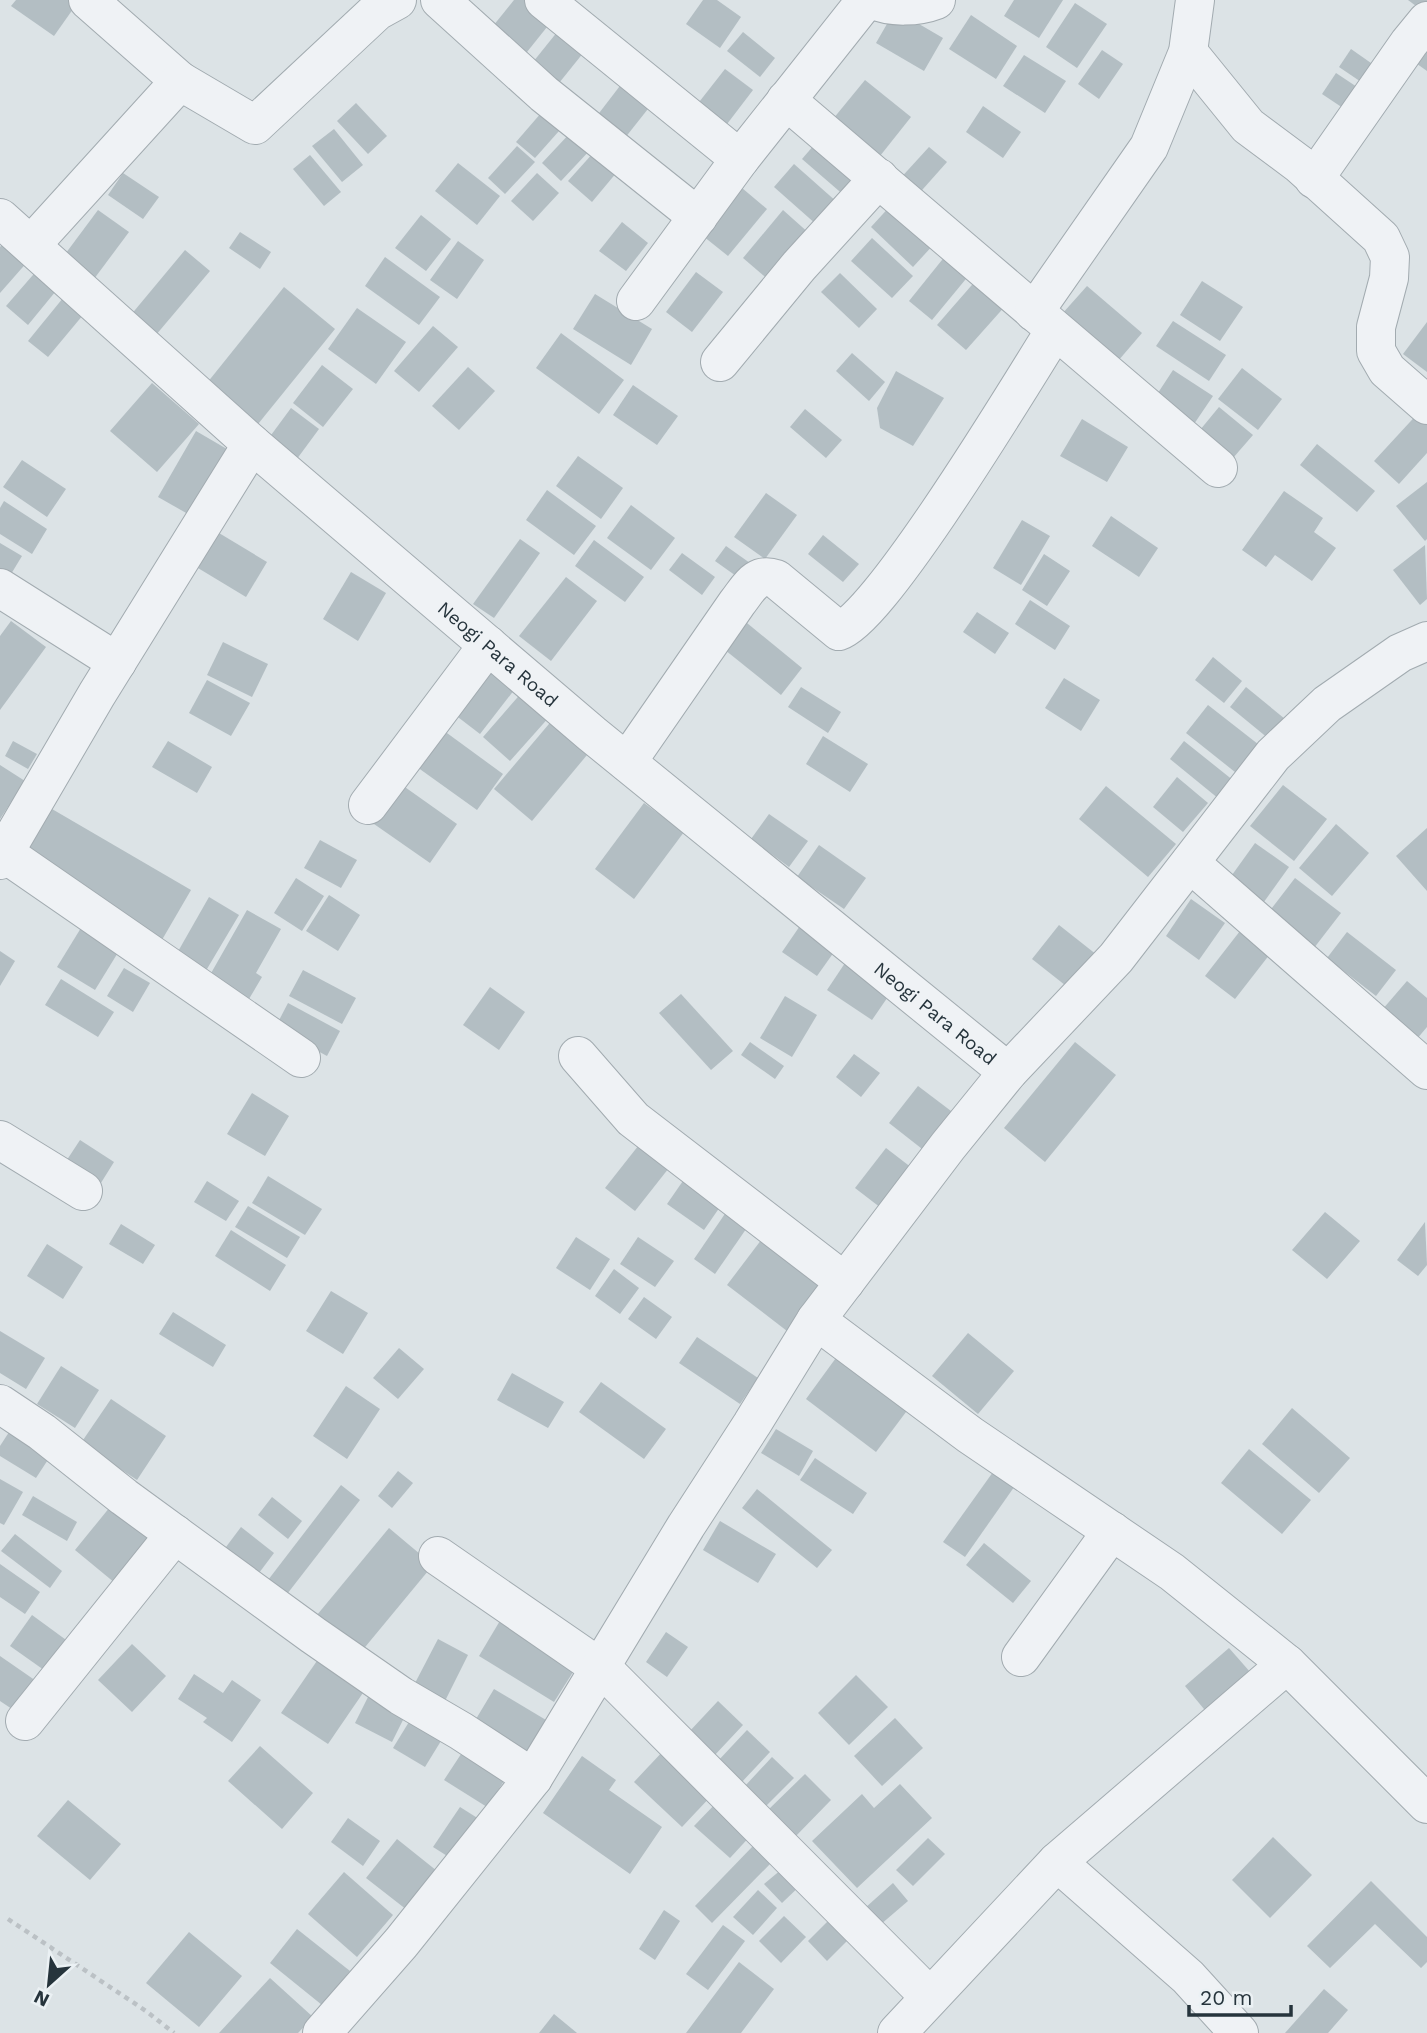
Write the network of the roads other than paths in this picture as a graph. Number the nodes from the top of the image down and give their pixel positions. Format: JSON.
{"nodes":[{"id":1,"x":88,"y":0,"type":"edge"},
{"id":2,"x":397,"y":0,"type":"edge"},
{"id":3,"x":440,"y":0,"type":"edge"},
{"id":4,"x":544,"y":0,"type":"edge"},
{"id":5,"x":866,"y":0,"type":"edge"},
{"id":6,"x":873,"y":0,"type":"edge"},
{"id":7,"x":936,"y":0,"type":"edge"},
{"id":8,"x":1195,"y":0,"type":"edge"},
{"id":9,"x":1427,"y":21,"type":"edge"},
{"id":10,"x":1188,"y":52,"type":"junction"},
{"id":11,"x":180,"y":81,"type":"junction"},
{"id":12,"x":786,"y":100,"type":"junction"},
{"id":13,"x":740,"y":159,"type":"junction"},
{"id":14,"x":879,"y":178,"type":"junction"},
{"id":15,"x":1314,"y":179,"type":"junction"},
{"id":16,"x":698,"y":217,"type":"junction"},
{"id":17,"x":0,"y":218,"type":"edge"},
{"id":18,"x":30,"y":244,"type":"junction"},
{"id":19,"x":636,"y":301,"type":"dead end"},
{"id":20,"x":1044,"y":321,"type":"junction"},
{"id":21,"x":720,"y":362,"type":"dead end"},
{"id":22,"x":1427,"y":405,"type":"edge"},
{"id":23,"x":252,"y":444,"type":"junction"},
{"id":24,"x":1218,"y":468,"type":"dead end"},
{"id":25,"x":0,"y":588,"type":"edge"},
{"id":26,"x":1427,"y":641,"type":"edge"},
{"id":27,"x":488,"y":645,"type":"junction"},
{"id":28,"x":117,"y":662,"type":"junction"},
{"id":29,"x":627,"y":762,"type":"junction"},
{"id":30,"x":368,"y":805,"type":"dead end"},
{"id":31,"x":2,"y":857,"type":"edge"},
{"id":32,"x":1190,"y":863,"type":"junction"},
{"id":33,"x":578,"y":1056,"type":"dead end"},
{"id":34,"x":301,"y":1058,"type":"dead end"},
{"id":35,"x":1427,"y":1070,"type":"edge"},
{"id":36,"x":1008,"y":1072,"type":"junction"},
{"id":37,"x":0,"y":1140,"type":"edge"},
{"id":38,"x":83,"y":1191,"type":"dead end"},
{"id":39,"x":845,"y":1282,"type":"junction"},
{"id":40,"x":816,"y":1320,"type":"junction"},
{"id":41,"x":0,"y":1404,"type":"edge"},
{"id":42,"x":1112,"y":1531,"type":"junction"},
{"id":43,"x":175,"y":1534,"type":"junction"},
{"id":44,"x":438,"y":1556,"type":"dead end"},
{"id":45,"x":1021,"y":1657,"type":"dead end"},
{"id":46,"x":1287,"y":1664,"type":"junction"},
{"id":47,"x":600,"y":1666,"type":"junction"},
{"id":48,"x":25,"y":1721,"type":"dead end"},
{"id":49,"x":533,"y":1778,"type":"junction"},
{"id":50,"x":1427,"y":1804,"type":"edge"},
{"id":51,"x":1057,"y":1862,"type":"junction"},
{"id":52,"x":930,"y":1997,"type":"junction"},
{"id":53,"x":322,"y":2033,"type":"edge"},
{"id":54,"x":897,"y":2033,"type":"edge"},
{"id":55,"x":1239,"y":2033,"type":"edge"}],
"edges":[{"from":1,"to":11,"type":"street"},
{"from":2,"to":11,"type":"street"},
{"from":3,"to":16,"type":"street"},
{"from":4,"to":13,"type":"street"},
{"from":5,"to":12,"type":"street"},
{"from":6,"to":7,"type":"street"},
{"from":8,"to":10,"type":"street"},
{"from":9,"to":15,"type":"street"},
{"from":10,"to":15,"type":"street"},
{"from":10,"to":20,"type":"street"},
{"from":11,"to":18,"type":"street"},
{"from":12,"to":13,"type":"street"},
{"from":12,"to":14,"type":"street"},
{"from":13,"to":16,"type":"street"},
{"from":14,"to":20,"type":"street"},
{"from":14,"to":21,"type":"street"},
{"from":15,"to":22,"type":"street"},
{"from":16,"to":19,"type":"street"},
{"from":17,"to":18,"type":"street","name":"Neogi Para Road"},
{"from":18,"to":23,"type":"street","name":"Neogi Para Road"},
{"from":20,"to":24,"type":"street"},
{"from":20,"to":29,"type":"street"},
{"from":23,"to":27,"type":"street","name":"Neogi Para Road"},
{"from":23,"to":28,"type":"street"},
{"from":25,"to":28,"type":"street"},
{"from":26,"to":32,"type":"street"},
{"from":27,"to":29,"type":"street","name":"Neogi Para Road"},
{"from":27,"to":30,"type":"street"},
{"from":28,"to":31,"type":"street"},
{"from":29,"to":36,"type":"street","name":"Neogi Para Road"},
{"from":31,"to":34,"type":"street"},
{"from":32,"to":35,"type":"street"},
{"from":32,"to":36,"type":"street"},
{"from":33,"to":39,"type":"street"},
{"from":36,"to":39,"type":"street"},
{"from":37,"to":38,"type":"street"},
{"from":39,"to":40,"type":"street"},
{"from":40,"to":42,"type":"street"},
{"from":40,"to":47,"type":"street"},
{"from":41,"to":43,"type":"street"},
{"from":42,"to":45,"type":"street"},
{"from":42,"to":46,"type":"street"},
{"from":43,"to":48,"type":"street"},
{"from":43,"to":49,"type":"street"},
{"from":44,"to":47,"type":"street"},
{"from":46,"to":50,"type":"street"},
{"from":46,"to":51,"type":"street"},
{"from":47,"to":49,"type":"street"},
{"from":47,"to":52,"type":"street"},
{"from":49,"to":53,"type":"street"},
{"from":51,"to":52,"type":"street"},
{"from":51,"to":55,"type":"street"},
{"from":52,"to":54,"type":"street"}]}
